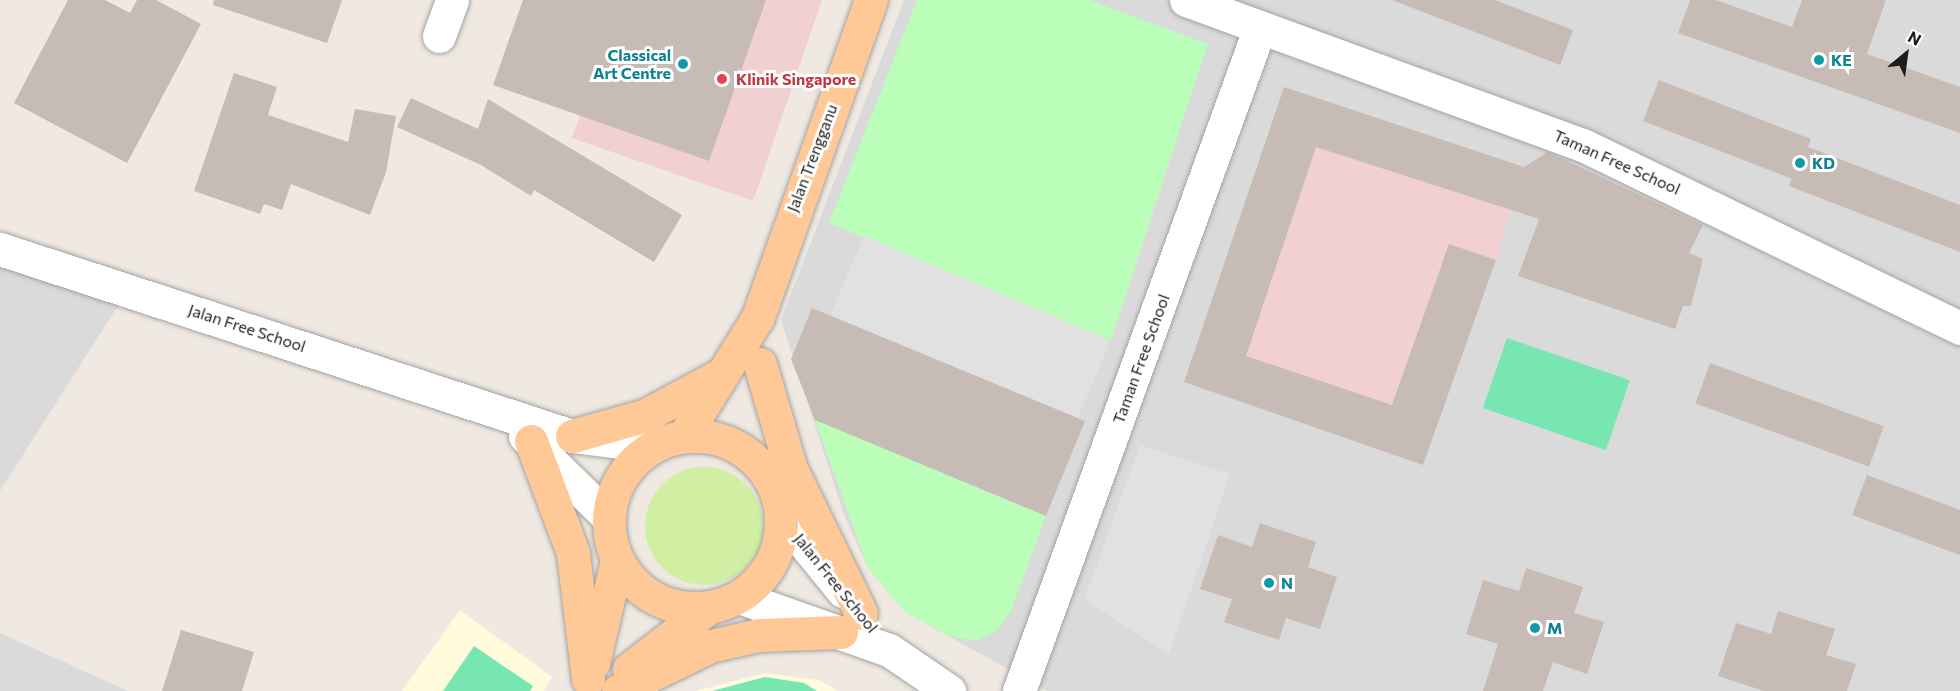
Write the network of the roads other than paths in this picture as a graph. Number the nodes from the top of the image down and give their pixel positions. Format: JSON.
{"nodes":[{"id":1,"x":452,"y":0,"type":"edge"},
{"id":2,"x":871,"y":0,"type":"edge"},
{"id":3,"x":1186,"y":0,"type":"edge"},
{"id":4,"x":1260,"y":27,"type":"junction"},
{"id":5,"x":439,"y":36,"type":"dead end"},
{"id":6,"x":0,"y":249,"type":"edge"},
{"id":7,"x":758,"y":317,"type":"junction"},
{"id":8,"x":1960,"y":328,"type":"edge"},
{"id":9,"x":760,"y":364,"type":"junction"},
{"id":10,"x":718,"y":376,"type":"junction"},
{"id":11,"x":494,"y":408,"type":"junction"},
{"id":12,"x":572,"y":436,"type":"junction"},
{"id":13,"x":684,"y":436,"type":"junction"},
{"id":14,"x":531,"y":441,"type":"junction"},
{"id":15,"x":652,"y":446,"type":"junction"},
{"id":16,"x":758,"y":463,"type":"junction"},
{"id":17,"x":782,"y":516,"type":"junction"},
{"id":18,"x":608,"y":517,"type":"junction"},
{"id":19,"x":617,"y":561,"type":"junction"},
{"id":20,"x":739,"y":597,"type":"junction"},
{"id":21,"x":708,"y":608,"type":"junction"},
{"id":22,"x":851,"y":622,"type":"junction"},
{"id":23,"x":594,"y":687,"type":"edge"},
{"id":24,"x":618,"y":691,"type":"edge"},
{"id":25,"x":949,"y":691,"type":"edge"},
{"id":26,"x":1019,"y":691,"type":"edge"}],
"edges":[{"from":1,"to":5,"type":"street"},
{"from":2,"to":7,"type":"main road","name":"Jalan Trengganu"},
{"from":3,"to":4,"type":"street","name":"Taman Free School"},
{"from":4,"to":8,"type":"street","name":"Taman Free School"},
{"from":4,"to":26,"type":"street","name":"Taman Free School"},
{"from":6,"to":11,"type":"street","name":"Jalan Free School"},
{"from":7,"to":9,"type":"main road","name":"Jalan Trengganu"},
{"from":7,"to":10,"type":"main road","name":"Jalan Trengganu"},
{"from":9,"to":16,"type":"main road","name":"Jalan Trengganu"},
{"from":9,"to":22,"type":"main road"},
{"from":10,"to":12,"type":"main road"},
{"from":10,"to":13,"type":"main road","name":"Jalan Trengganu"},
{"from":11,"to":12,"type":"street","name":"Jalan Free School"},
{"from":11,"to":14,"type":"street","name":"Jalan Free School"},
{"from":12,"to":15,"type":"street","name":"Jalan Free School"},
{"from":13,"to":15,"type":"main road"},
{"from":13,"to":16,"type":"main road"},
{"from":14,"to":18,"type":"street","name":"Jalan Free School"},
{"from":14,"to":23,"type":"main road"},
{"from":15,"to":18,"type":"main road"},
{"from":16,"to":17,"type":"main road"},
{"from":17,"to":20,"type":"main road"},
{"from":17,"to":22,"type":"street","name":"Jalan Free School"},
{"from":18,"to":19,"type":"main road"},
{"from":19,"to":21,"type":"main road"},
{"from":19,"to":23,"type":"main road"},
{"from":20,"to":21,"type":"main road"},
{"from":20,"to":22,"type":"street","name":"Jalan Free School"},
{"from":21,"to":23,"type":"main road"},
{"from":22,"to":24,"type":"main road"},
{"from":22,"to":25,"type":"street","name":"Jalan Free School"}]}
